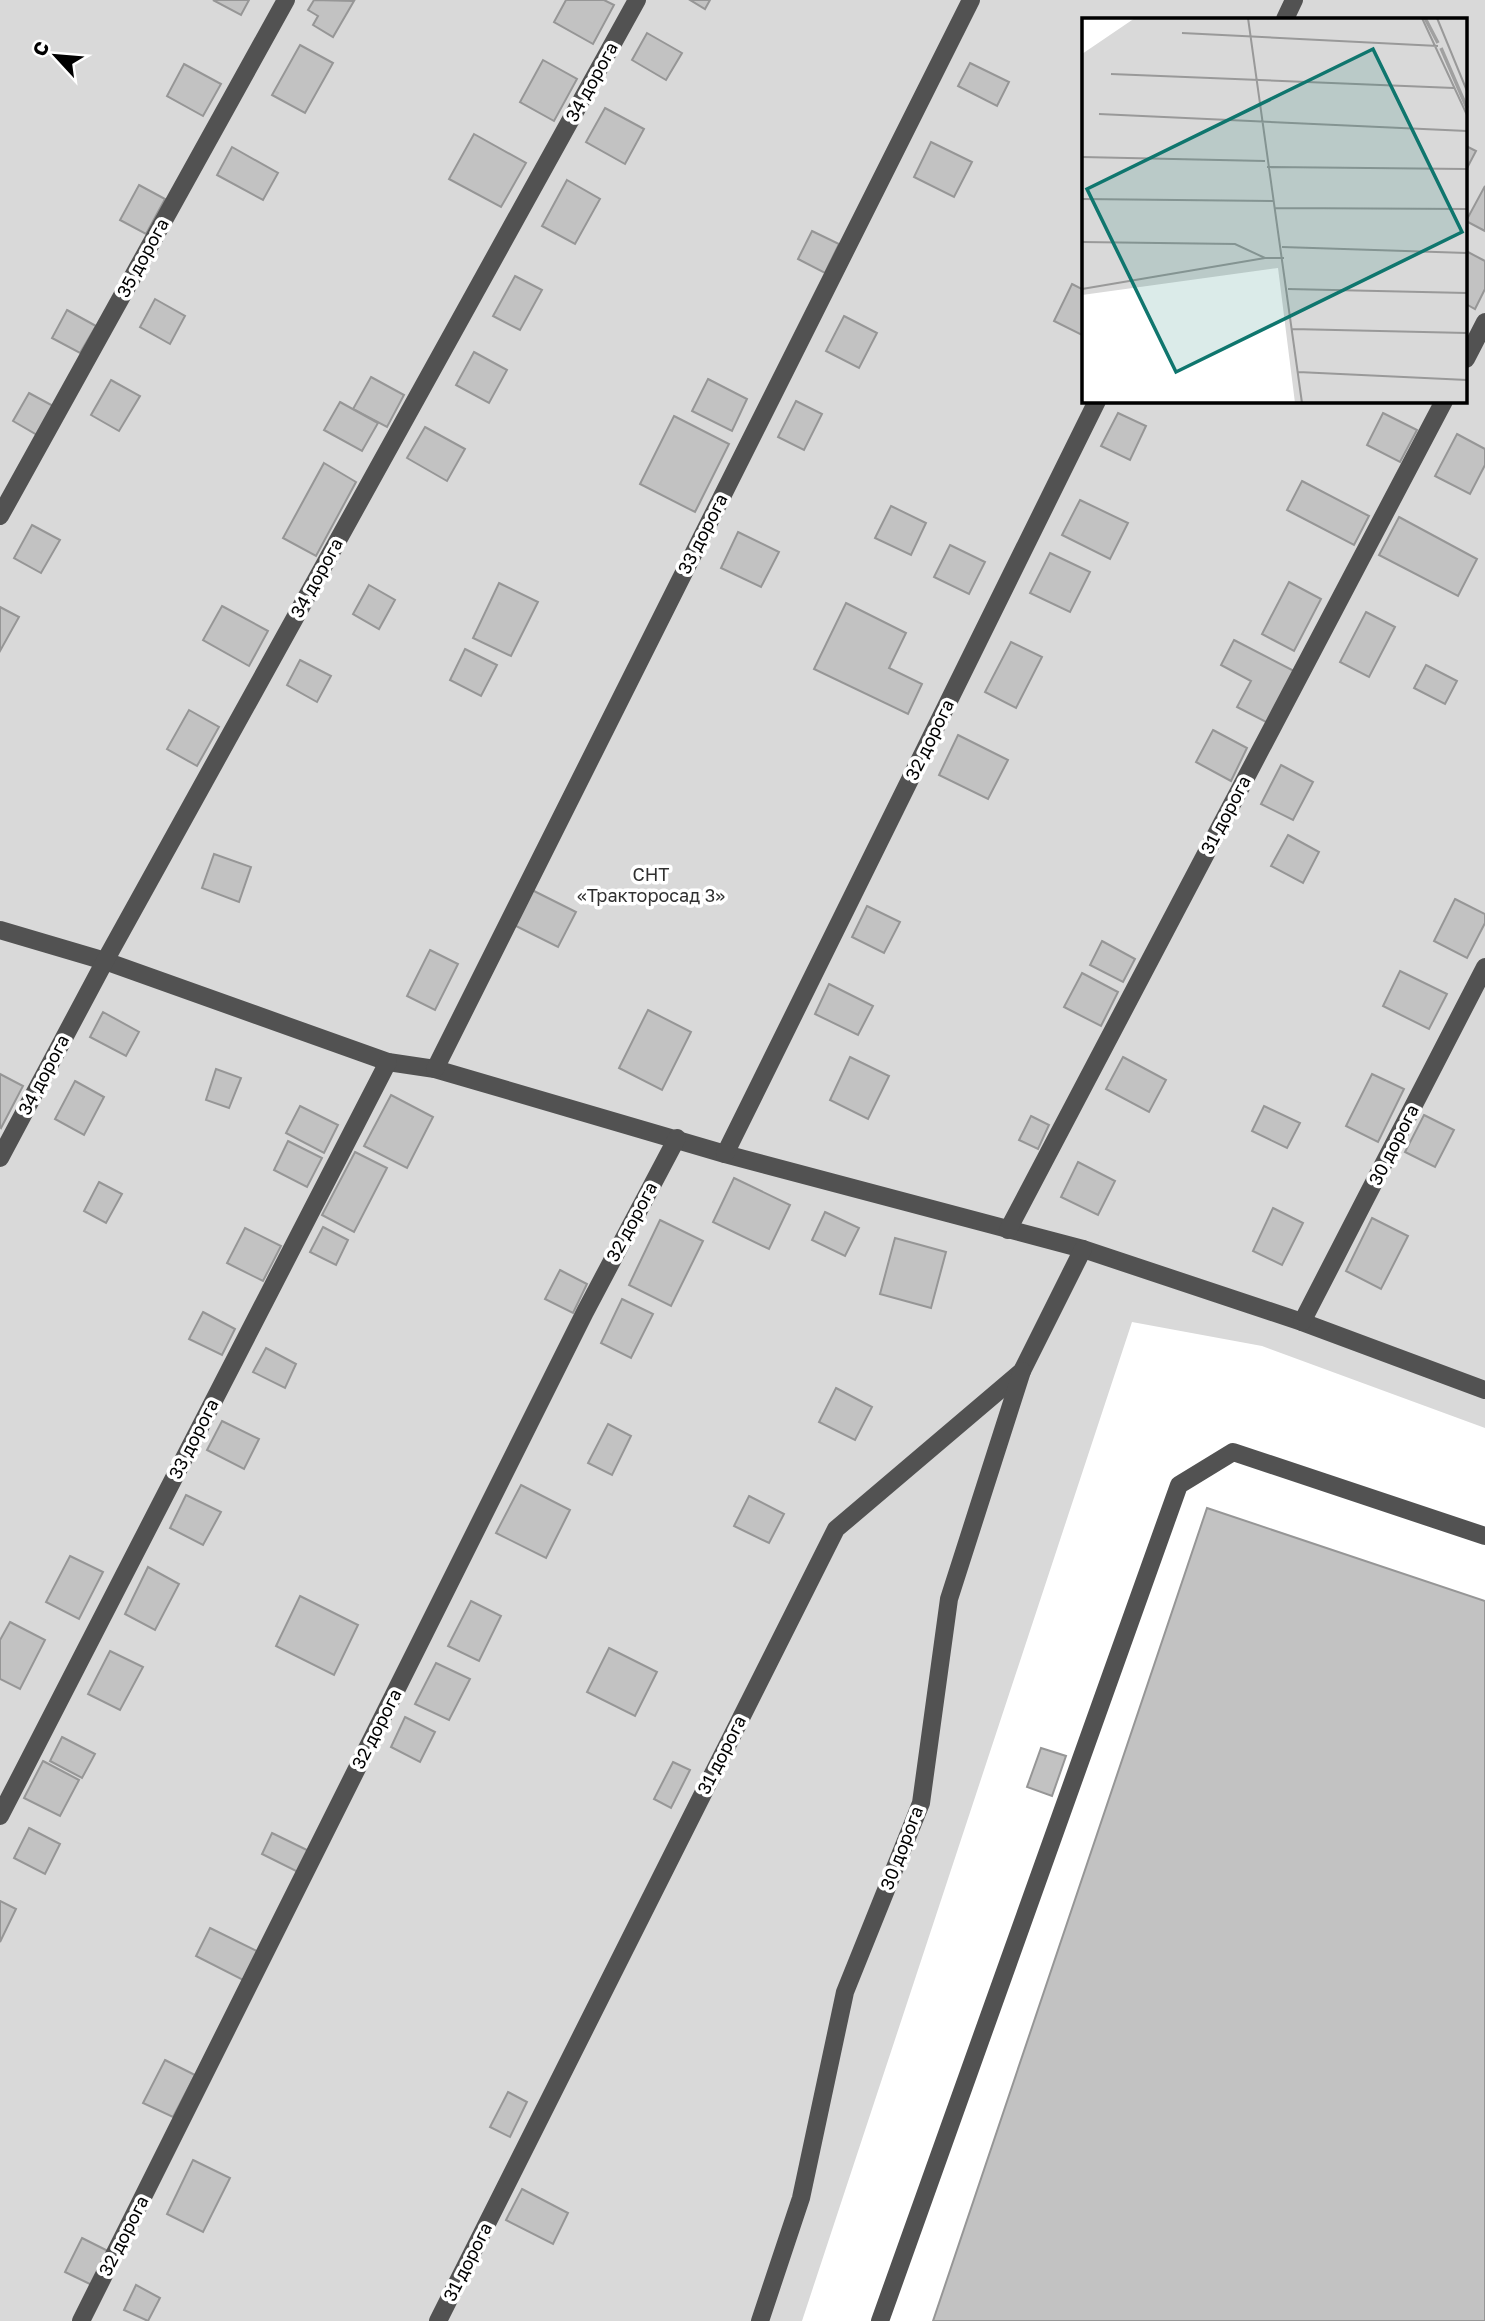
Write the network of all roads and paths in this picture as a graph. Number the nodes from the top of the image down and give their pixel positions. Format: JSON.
{"nodes":[{"id":1,"x":286,"y":0,"type":"edge"},
{"id":2,"x":637,"y":0,"type":"edge"},
{"id":3,"x":971,"y":0,"type":"edge"},
{"id":4,"x":1294,"y":0,"type":"edge"},
{"id":5,"x":1285,"y":18,"type":"edge"},
{"id":6,"x":1485,"y":322,"type":"edge"},
{"id":7,"x":1468,"y":355,"type":"edge"},
{"id":8,"x":1097,"y":402,"type":"edge"},
{"id":9,"x":1443,"y":402,"type":"edge"},
{"id":10,"x":0,"y":516,"type":"edge"},
{"id":11,"x":0,"y":930,"type":"edge"},
{"id":12,"x":105,"y":961,"type":"junction"},
{"id":13,"x":1485,"y":967,"type":"edge"},
{"id":14,"x":388,"y":1062,"type":"junction"},
{"id":15,"x":435,"y":1069,"type":"junction"},
{"id":16,"x":677,"y":1138,"type":"junction"},
{"id":17,"x":725,"y":1154,"type":"junction"},
{"id":18,"x":0,"y":1158,"type":"edge"},
{"id":19,"x":1008,"y":1230,"type":"junction"},
{"id":20,"x":1083,"y":1249,"type":"junction"},
{"id":21,"x":1302,"y":1322,"type":"junction"},
{"id":22,"x":1022,"y":1371,"type":"junction"},
{"id":23,"x":1485,"y":1390,"type":"edge"},
{"id":24,"x":1485,"y":1536,"type":"edge"},
{"id":25,"x":0,"y":1816,"type":"edge"},
{"id":26,"x":81,"y":2321,"type":"edge"},
{"id":27,"x":438,"y":2321,"type":"edge"},
{"id":28,"x":760,"y":2321,"type":"edge"},
{"id":29,"x":880,"y":2321,"type":"edge"}],
"edges":[{"from":1,"to":10,"type":"street","name":"35 дорога"},
{"from":2,"to":12,"type":"street","name":"34 дорога"},
{"from":3,"to":15,"type":"street","name":"33 дорога"},
{"from":4,"to":5,"type":"street"},
{"from":6,"to":7,"type":"street"},
{"from":8,"to":17,"type":"street","name":"32 дорога"},
{"from":9,"to":19,"type":"street","name":"31 дорога"},
{"from":11,"to":12,"type":"street"},
{"from":12,"to":14,"type":"street"},
{"from":12,"to":18,"type":"street","name":"34 дорога"},
{"from":13,"to":21,"type":"street","name":"30 дорога"},
{"from":14,"to":15,"type":"street"},
{"from":14,"to":25,"type":"street","name":"33 дорога"},
{"from":15,"to":16,"type":"street"},
{"from":16,"to":17,"type":"street"},
{"from":16,"to":26,"type":"street","name":"32 дорога"},
{"from":17,"to":19,"type":"street"},
{"from":19,"to":20,"type":"street"},
{"from":20,"to":21,"type":"street"},
{"from":20,"to":22,"type":"street","name":"31 дорога"},
{"from":21,"to":23,"type":"street"},
{"from":22,"to":27,"type":"street","name":"31 дорога"},
{"from":22,"to":28,"type":"street","name":"30 дорога"},
{"from":24,"to":29,"type":"street"}]}
